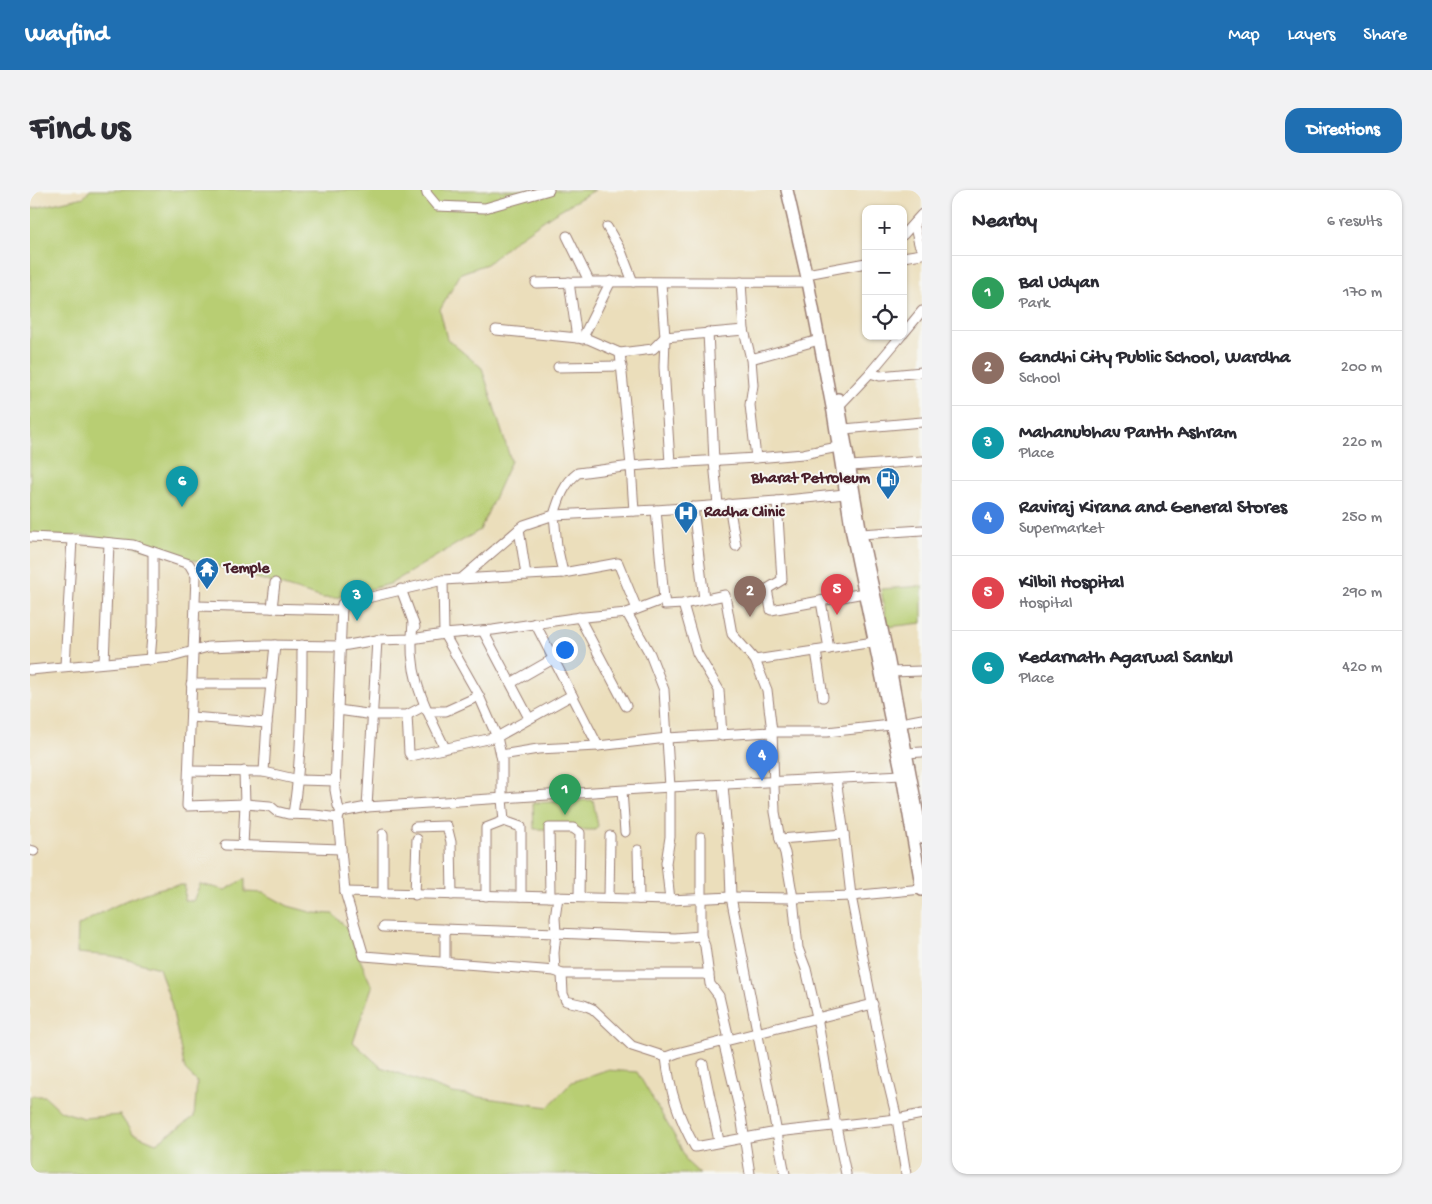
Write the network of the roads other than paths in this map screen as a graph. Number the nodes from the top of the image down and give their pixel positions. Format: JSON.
{"nodes":[{"id":1,"x":426,"y":190,"type":"edge"},
{"id":2,"x":549,"y":190,"type":"edge"},
{"id":3,"x":787,"y":190,"type":"edge"},
{"id":4,"x":793,"y":190,"type":"edge"},
{"id":5,"x":922,"y":214,"type":"edge"},
{"id":6,"x":914,"y":223,"type":"junction"},
{"id":7,"x":607,"y":227,"type":"dead end"},
{"id":8,"x":907,"y":231,"type":"edge"},
{"id":9,"x":568,"y":236,"type":"dead end"},
{"id":10,"x":922,"y":248,"type":"edge"},
{"id":11,"x":922,"y":254,"type":"edge"},
{"id":12,"x":907,"y":256,"type":"edge"},
{"id":13,"x":862,"y":263,"type":"edge"},
{"id":14,"x":810,"y":278,"type":"junction"},
{"id":15,"x":589,"y":281,"type":"junction"},
{"id":16,"x":611,"y":281,"type":"junction"},
{"id":17,"x":570,"y":282,"type":"junction"},
{"id":18,"x":633,"y":282,"type":"junction"},
{"id":19,"x":741,"y":282,"type":"junction"},
{"id":20,"x":536,"y":283,"type":"dead end"},
{"id":21,"x":661,"y":283,"type":"junction"},
{"id":22,"x":922,"y":311,"type":"edge"},
{"id":23,"x":907,"y":329,"type":"edge"},
{"id":24,"x":496,"y":330,"type":"dead end"},
{"id":25,"x":744,"y":330,"type":"junction"},
{"id":26,"x":708,"y":332,"type":"junction"},
{"id":27,"x":665,"y":337,"type":"junction"},
{"id":28,"x":579,"y":338,"type":"junction"},
{"id":29,"x":819,"y":340,"type":"junction"},
{"id":30,"x":898,"y":340,"type":"edge"},
{"id":31,"x":620,"y":353,"type":"junction"},
{"id":32,"x":751,"y":359,"type":"junction"},
{"id":33,"x":622,"y":366,"type":"junction"},
{"id":34,"x":558,"y":367,"type":"dead end"},
{"id":35,"x":922,"y":372,"type":"edge"},
{"id":36,"x":870,"y":373,"type":"junction"},
{"id":37,"x":836,"y":409,"type":"junction"},
{"id":38,"x":922,"y":422,"type":"edge"},
{"id":39,"x":844,"y":429,"type":"junction"},
{"id":40,"x":838,"y":447,"type":"junction"},
{"id":41,"x":756,"y":458,"type":"junction"},
{"id":42,"x":714,"y":461,"type":"junction"},
{"id":43,"x":922,"y":461,"type":"edge"},
{"id":44,"x":670,"y":463,"type":"junction"},
{"id":45,"x":631,"y":466,"type":"junction"},
{"id":46,"x":851,"y":466,"type":"junction"},
{"id":47,"x":846,"y":494,"type":"junction"},
{"id":48,"x":777,"y":502,"type":"junction"},
{"id":49,"x":729,"y":504,"type":"junction"},
{"id":50,"x":718,"y":505,"type":"junction"},
{"id":51,"x":693,"y":507,"type":"junction"},
{"id":52,"x":656,"y":510,"type":"junction"},
{"id":53,"x":634,"y":511,"type":"junction"},
{"id":54,"x":554,"y":515,"type":"junction"},
{"id":55,"x":519,"y":528,"type":"junction"},
{"id":56,"x":922,"y":530,"type":"edge"},
{"id":57,"x":861,"y":534,"type":"junction"},
{"id":58,"x":30,"y":537,"type":"edge"},
{"id":59,"x":72,"y":539,"type":"junction"},
{"id":60,"x":109,"y":543,"type":"junction"},
{"id":61,"x":736,"y":546,"type":"dead end"},
{"id":62,"x":153,"y":552,"type":"junction"},
{"id":63,"x":563,"y":573,"type":"junction"},
{"id":64,"x":526,"y":575,"type":"junction"},
{"id":65,"x":461,"y":579,"type":"junction"},
{"id":66,"x":443,"y":580,"type":"junction"},
{"id":67,"x":275,"y":583,"type":"dead end"},
{"id":68,"x":401,"y":590,"type":"junction"},
{"id":69,"x":864,"y":593,"type":"junction"},
{"id":70,"x":664,"y":599,"type":"junction"},
{"id":71,"x":704,"y":599,"type":"junction"},
{"id":72,"x":821,"y":601,"type":"junction"},
{"id":73,"x":683,"y":604,"type":"junction"},
{"id":74,"x":196,"y":606,"type":"junction"},
{"id":75,"x":272,"y":608,"type":"junction"},
{"id":76,"x":637,"y":609,"type":"junction"},
{"id":77,"x":342,"y":610,"type":"junction"},
{"id":78,"x":627,"y":613,"type":"junction"},
{"id":79,"x":579,"y":617,"type":"junction"},
{"id":80,"x":535,"y":623,"type":"junction"},
{"id":81,"x":483,"y":631,"type":"junction"},
{"id":82,"x":444,"y":634,"type":"junction"},
{"id":83,"x":415,"y":638,"type":"junction"},
{"id":84,"x":377,"y":640,"type":"junction"},
{"id":85,"x":874,"y":642,"type":"junction"},
{"id":86,"x":275,"y":645,"type":"junction"},
{"id":87,"x":302,"y":645,"type":"junction"},
{"id":88,"x":342,"y":646,"type":"junction"},
{"id":89,"x":830,"y":649,"type":"junction"},
{"id":90,"x":194,"y":650,"type":"junction"},
{"id":91,"x":816,"y":651,"type":"junction"},
{"id":92,"x":553,"y":659,"type":"junction"},
{"id":93,"x":150,"y":660,"type":"junction"},
{"id":94,"x":755,"y":660,"type":"junction"},
{"id":95,"x":104,"y":662,"type":"junction"},
{"id":96,"x":66,"y":666,"type":"junction"},
{"id":97,"x":30,"y":670,"type":"edge"},
{"id":98,"x":922,"y":671,"type":"edge"},
{"id":99,"x":890,"y":672,"type":"junction"},
{"id":100,"x":510,"y":683,"type":"junction"},
{"id":101,"x":192,"y":684,"type":"junction"},
{"id":102,"x":271,"y":684,"type":"junction"},
{"id":103,"x":572,"y":694,"type":"junction"},
{"id":104,"x":479,"y":696,"type":"junction"},
{"id":105,"x":823,"y":697,"type":"dead end"},
{"id":106,"x":626,"y":706,"type":"dead end"},
{"id":107,"x":425,"y":708,"type":"junction"},
{"id":108,"x":338,"y":710,"type":"junction"},
{"id":109,"x":374,"y":715,"type":"junction"},
{"id":110,"x":407,"y":715,"type":"junction"},
{"id":111,"x":190,"y":717,"type":"junction"},
{"id":112,"x":530,"y":718,"type":"junction"},
{"id":113,"x":922,"y":719,"type":"edge"},
{"id":114,"x":266,"y":723,"type":"junction"},
{"id":115,"x":896,"y":724,"type":"junction"},
{"id":116,"x":772,"y":732,"type":"junction"},
{"id":117,"x":722,"y":736,"type":"junction"},
{"id":118,"x":498,"y":737,"type":"junction"},
{"id":119,"x":666,"y":738,"type":"junction"},
{"id":120,"x":598,"y":746,"type":"junction"},
{"id":121,"x":445,"y":748,"type":"junction"},
{"id":122,"x":922,"y":752,"type":"edge"},
{"id":123,"x":906,"y":753,"type":"junction"},
{"id":124,"x":501,"y":755,"type":"junction"},
{"id":125,"x":189,"y":771,"type":"junction"},
{"id":126,"x":244,"y":771,"type":"junction"},
{"id":127,"x":264,"y":772,"type":"junction"},
{"id":128,"x":902,"y":775,"type":"junction"},
{"id":129,"x":836,"y":779,"type":"junction"},
{"id":130,"x":299,"y":780,"type":"junction"},
{"id":131,"x":336,"y":781,"type":"junction"},
{"id":132,"x":773,"y":783,"type":"junction"},
{"id":133,"x":723,"y":785,"type":"junction"},
{"id":134,"x":670,"y":787,"type":"junction"},
{"id":135,"x":622,"y":791,"type":"junction"},
{"id":136,"x":918,"y":794,"type":"edge"},
{"id":137,"x":502,"y":799,"type":"junction"},
{"id":138,"x":245,"y":804,"type":"junction"},
{"id":139,"x":367,"y":807,"type":"junction"},
{"id":140,"x":293,"y":814,"type":"junction"},
{"id":141,"x":340,"y":815,"type":"junction"},
{"id":142,"x":504,"y":821,"type":"junction"},
{"id":143,"x":415,"y":827,"type":"dead end"},
{"id":144,"x":625,"y":832,"type":"dead end"},
{"id":145,"x":383,"y":834,"type":"dead end"},
{"id":146,"x":844,"y":834,"type":"junction"},
{"id":147,"x":922,"y":834,"type":"edge"},
{"id":148,"x":610,"y":836,"type":"dead end"},
{"id":149,"x":701,"y":836,"type":"dead end"},
{"id":150,"x":417,"y":839,"type":"dead end"},
{"id":151,"x":780,"y":839,"type":"junction"},
{"id":152,"x":226,"y":845,"type":"dead end"},
{"id":153,"x":243,"y":846,"type":"junction"},
{"id":154,"x":341,"y":849,"type":"junction"},
{"id":155,"x":638,"y":850,"type":"dead end"},
{"id":156,"x":921,"y":877,"type":"edge"},
{"id":157,"x":922,"y":890,"type":"edge"},
{"id":158,"x":346,"y":892,"type":"junction"},
{"id":159,"x":383,"y":894,"type":"junction"},
{"id":160,"x":415,"y":895,"type":"junction"},
{"id":161,"x":452,"y":895,"type":"junction"},
{"id":162,"x":486,"y":896,"type":"junction"},
{"id":163,"x":521,"y":896,"type":"junction"},
{"id":164,"x":851,"y":896,"type":"junction"},
{"id":165,"x":554,"y":897,"type":"junction"},
{"id":166,"x":579,"y":897,"type":"junction"},
{"id":167,"x":731,"y":897,"type":"junction"},
{"id":168,"x":609,"y":898,"type":"junction"},
{"id":169,"x":793,"y":898,"type":"junction"},
{"id":170,"x":639,"y":899,"type":"junction"},
{"id":171,"x":702,"y":899,"type":"junction"},
{"id":172,"x":670,"y":900,"type":"junction"},
{"id":173,"x":383,"y":927,"type":"dead end"},
{"id":174,"x":445,"y":929,"type":"junction"},
{"id":175,"x":556,"y":933,"type":"junction"},
{"id":176,"x":701,"y":936,"type":"junction"},
{"id":177,"x":445,"y":963,"type":"junction"},
{"id":178,"x":558,"y":973,"type":"junction"},
{"id":179,"x":709,"y":974,"type":"junction"},
{"id":180,"x":872,"y":1004,"type":"junction"},
{"id":181,"x":817,"y":1017,"type":"junction"},
{"id":182,"x":758,"y":1032,"type":"junction"},
{"id":183,"x":726,"y":1040,"type":"junction"},
{"id":184,"x":666,"y":1057,"type":"junction"},
{"id":185,"x":703,"y":1064,"type":"dead end"},
{"id":186,"x":922,"y":1114,"type":"edge"},
{"id":187,"x":897,"y":1119,"type":"junction"},
{"id":188,"x":836,"y":1126,"type":"junction"},
{"id":189,"x":777,"y":1132,"type":"junction"},
{"id":190,"x":744,"y":1137,"type":"junction"},
{"id":191,"x":719,"y":1142,"type":"junction"},
{"id":192,"x":750,"y":1174,"type":"edge"},
{"id":193,"x":786,"y":1174,"type":"edge"},
{"id":194,"x":846,"y":1174,"type":"edge"},
{"id":195,"x":906,"y":1174,"type":"edge"}],
"edges":[{"from":1,"to":2,"type":"street"},
{"from":3,"to":14,"type":"main road"},
{"from":4,"to":14,"type":"main road"},
{"from":5,"to":6,"type":"street"},
{"from":6,"to":8,"type":"street"},
{"from":6,"to":10,"type":"street"},
{"from":7,"to":18,"type":"street"},
{"from":9,"to":15,"type":"street"},
{"from":11,"to":12,"type":"street"},
{"from":13,"to":14,"type":"street"},
{"from":14,"to":19,"type":"street"},
{"from":14,"to":29,"type":"main road"},
{"from":14,"to":37,"type":"main road"},
{"from":15,"to":16,"type":"street"},
{"from":15,"to":17,"type":"street"},
{"from":16,"to":18,"type":"street"},
{"from":16,"to":28,"type":"street"},
{"from":17,"to":20,"type":"street"},
{"from":17,"to":28,"type":"street"},
{"from":18,"to":21,"type":"street"},
{"from":19,"to":21,"type":"street"},
{"from":19,"to":25,"type":"street"},
{"from":21,"to":27,"type":"street"},
{"from":22,"to":23,"type":"street"},
{"from":24,"to":28,"type":"street"},
{"from":25,"to":26,"type":"street"},
{"from":25,"to":32,"type":"street"},
{"from":26,"to":27,"type":"street"},
{"from":26,"to":42,"type":"street"},
{"from":27,"to":31,"type":"street"},
{"from":27,"to":44,"type":"street"},
{"from":28,"to":31,"type":"street"},
{"from":29,"to":32,"type":"street"},
{"from":29,"to":37,"type":"main road"},
{"from":30,"to":36,"type":"street"},
{"from":31,"to":33,"type":"street"},
{"from":32,"to":41,"type":"street"},
{"from":33,"to":34,"type":"street"},
{"from":33,"to":45,"type":"street"},
{"from":35,"to":36,"type":"street"},
{"from":36,"to":37,"type":"street"},
{"from":37,"to":39,"type":"main road"},
{"from":37,"to":40,"type":"main road"},
{"from":38,"to":39,"type":"street"},
{"from":39,"to":46,"type":"main road"},
{"from":40,"to":41,"type":"street"},
{"from":40,"to":47,"type":"main road"},
{"from":41,"to":42,"type":"street"},
{"from":42,"to":44,"type":"street"},
{"from":42,"to":50,"type":"street"},
{"from":43,"to":46,"type":"street"},
{"from":44,"to":45,"type":"street"},
{"from":45,"to":53,"type":"street"},
{"from":45,"to":54,"type":"street"},
{"from":46,"to":57,"type":"main road"},
{"from":47,"to":48,"type":"street"},
{"from":47,"to":69,"type":"main road"},
{"from":48,"to":49,"type":"street"},
{"from":48,"to":72,"type":"street"},
{"from":49,"to":50,"type":"street"},
{"from":49,"to":61,"type":"street"},
{"from":50,"to":51,"type":"street"},
{"from":51,"to":52,"type":"street"},
{"from":51,"to":71,"type":"street"},
{"from":52,"to":53,"type":"street"},
{"from":52,"to":70,"type":"street"},
{"from":53,"to":54,"type":"street"},
{"from":54,"to":55,"type":"street"},
{"from":54,"to":63,"type":"street"},
{"from":55,"to":64,"type":"street"},
{"from":55,"to":65,"type":"street"},
{"from":56,"to":57,"type":"street"},
{"from":57,"to":99,"type":"main road"},
{"from":58,"to":59,"type":"street"},
{"from":59,"to":60,"type":"street"},
{"from":59,"to":96,"type":"street"},
{"from":60,"to":62,"type":"street"},
{"from":60,"to":95,"type":"street"},
{"from":62,"to":74,"type":"street"},
{"from":62,"to":93,"type":"street"},
{"from":63,"to":64,"type":"street"},
{"from":63,"to":76,"type":"street"},
{"from":64,"to":65,"type":"street"},
{"from":65,"to":66,"type":"street"},
{"from":66,"to":68,"type":"street"},
{"from":66,"to":82,"type":"street"},
{"from":67,"to":75,"type":"street"},
{"from":68,"to":77,"type":"street"},
{"from":68,"to":83,"type":"street"},
{"from":69,"to":72,"type":"street"},
{"from":69,"to":85,"type":"main road"},
{"from":70,"to":73,"type":"street"},
{"from":70,"to":76,"type":"street"},
{"from":71,"to":73,"type":"street"},
{"from":71,"to":94,"type":"street"},
{"from":72,"to":89,"type":"street"},
{"from":73,"to":117,"type":"street"},
{"from":74,"to":75,"type":"street"},
{"from":74,"to":90,"type":"street"},
{"from":75,"to":77,"type":"street"},
{"from":76,"to":78,"type":"street"},
{"from":77,"to":88,"type":"street"},
{"from":78,"to":79,"type":"street"},
{"from":78,"to":119,"type":"street"},
{"from":79,"to":80,"type":"street"},
{"from":79,"to":106,"type":"street"},
{"from":80,"to":81,"type":"street"},
{"from":80,"to":92,"type":"street"},
{"from":81,"to":82,"type":"street"},
{"from":81,"to":100,"type":"street"},
{"from":82,"to":83,"type":"street"},
{"from":82,"to":104,"type":"street"},
{"from":83,"to":84,"type":"street"},
{"from":83,"to":107,"type":"street"},
{"from":84,"to":88,"type":"street"},
{"from":84,"to":109,"type":"street"},
{"from":85,"to":89,"type":"street"},
{"from":85,"to":115,"type":"main road"},
{"from":86,"to":87,"type":"street"},
{"from":86,"to":90,"type":"street"},
{"from":86,"to":102,"type":"street"},
{"from":87,"to":88,"type":"street"},
{"from":87,"to":130,"type":"street"},
{"from":88,"to":108,"type":"street"},
{"from":89,"to":91,"type":"street"},
{"from":90,"to":93,"type":"street"},
{"from":90,"to":101,"type":"street"},
{"from":91,"to":94,"type":"street"},
{"from":91,"to":105,"type":"street"},
{"from":92,"to":100,"type":"street"},
{"from":92,"to":103,"type":"street"},
{"from":93,"to":95,"type":"street"},
{"from":94,"to":116,"type":"street"},
{"from":95,"to":96,"type":"street"},
{"from":96,"to":97,"type":"street"},
{"from":98,"to":99,"type":"street"},
{"from":99,"to":115,"type":"main road"},
{"from":100,"to":112,"type":"street"},
{"from":101,"to":102,"type":"street"},
{"from":101,"to":111,"type":"street"},
{"from":102,"to":114,"type":"street"},
{"from":103,"to":112,"type":"street"},
{"from":103,"to":120,"type":"street"},
{"from":104,"to":107,"type":"street"},
{"from":104,"to":118,"type":"street"},
{"from":107,"to":110,"type":"street"},
{"from":107,"to":121,"type":"street"},
{"from":108,"to":109,"type":"street"},
{"from":108,"to":131,"type":"street"},
{"from":109,"to":110,"type":"street"},
{"from":109,"to":139,"type":"street"},
{"from":110,"to":121,"type":"street"},
{"from":111,"to":114,"type":"street"},
{"from":111,"to":125,"type":"street"},
{"from":112,"to":118,"type":"street"},
{"from":113,"to":115,"type":"street"},
{"from":114,"to":127,"type":"street"},
{"from":115,"to":116,"type":"street"},
{"from":115,"to":123,"type":"main road"},
{"from":115,"to":128,"type":"main road"},
{"from":116,"to":117,"type":"street"},
{"from":116,"to":132,"type":"street"},
{"from":117,"to":119,"type":"street"},
{"from":118,"to":121,"type":"street"},
{"from":118,"to":124,"type":"street"},
{"from":119,"to":120,"type":"street"},
{"from":119,"to":134,"type":"street"},
{"from":120,"to":124,"type":"street"},
{"from":122,"to":123,"type":"street"},
{"from":123,"to":136,"type":"main road"},
{"from":124,"to":137,"type":"street"},
{"from":125,"to":126,"type":"street"},
{"from":125,"to":138,"type":"street"},
{"from":126,"to":127,"type":"street"},
{"from":126,"to":138,"type":"street"},
{"from":127,"to":130,"type":"street"},
{"from":128,"to":129,"type":"street"},
{"from":128,"to":156,"type":"main road"},
{"from":129,"to":132,"type":"street"},
{"from":129,"to":146,"type":"street"},
{"from":130,"to":131,"type":"street"},
{"from":130,"to":140,"type":"street"},
{"from":131,"to":141,"type":"street"},
{"from":132,"to":133,"type":"street"},
{"from":132,"to":151,"type":"street"},
{"from":133,"to":134,"type":"street"},
{"from":133,"to":167,"type":"street"},
{"from":134,"to":135,"type":"street"},
{"from":134,"to":172,"type":"street"},
{"from":135,"to":137,"type":"street"},
{"from":135,"to":144,"type":"street"},
{"from":136,"to":147,"type":"main road"},
{"from":137,"to":139,"type":"street"},
{"from":137,"to":142,"type":"street"},
{"from":138,"to":140,"type":"street"},
{"from":138,"to":153,"type":"street"},
{"from":139,"to":141,"type":"street"},
{"from":140,"to":141,"type":"street"},
{"from":141,"to":154,"type":"street"},
{"from":142,"to":162,"type":"street"},
{"from":142,"to":163,"type":"street"},
{"from":143,"to":161,"type":"street"},
{"from":145,"to":159,"type":"street"},
{"from":146,"to":151,"type":"street"},
{"from":146,"to":164,"type":"street"},
{"from":148,"to":168,"type":"street"},
{"from":149,"to":171,"type":"street"},
{"from":150,"to":160,"type":"street"},
{"from":151,"to":169,"type":"street"},
{"from":152,"to":153,"type":"street"},
{"from":153,"to":154,"type":"street"},
{"from":154,"to":158,"type":"street"},
{"from":155,"to":170,"type":"street"},
{"from":156,"to":157,"type":"main road"},
{"from":157,"to":164,"type":"street"},
{"from":158,"to":159,"type":"street"},
{"from":158,"to":177,"type":"street"},
{"from":159,"to":160,"type":"street"},
{"from":160,"to":161,"type":"street"},
{"from":161,"to":162,"type":"street"},
{"from":162,"to":163,"type":"street"},
{"from":163,"to":165,"type":"street"},
{"from":164,"to":169,"type":"street"},
{"from":164,"to":180,"type":"street"},
{"from":165,"to":166,"type":"street"},
{"from":165,"to":166,"type":"street"},
{"from":165,"to":175,"type":"street"},
{"from":166,"to":168,"type":"street"},
{"from":167,"to":169,"type":"street"},
{"from":167,"to":171,"type":"street"},
{"from":167,"to":182,"type":"street"},
{"from":168,"to":170,"type":"street"},
{"from":169,"to":181,"type":"street"},
{"from":170,"to":172,"type":"street"},
{"from":171,"to":172,"type":"street"},
{"from":171,"to":176,"type":"street"},
{"from":173,"to":174,"type":"street"},
{"from":174,"to":175,"type":"street"},
{"from":174,"to":177,"type":"street"},
{"from":175,"to":176,"type":"street"},
{"from":175,"to":178,"type":"street"},
{"from":176,"to":179,"type":"street"},
{"from":177,"to":178,"type":"street"},
{"from":178,"to":179,"type":"street"},
{"from":178,"to":184,"type":"street"},
{"from":179,"to":183,"type":"street"},
{"from":180,"to":181,"type":"street"},
{"from":180,"to":187,"type":"street"},
{"from":181,"to":182,"type":"street"},
{"from":181,"to":188,"type":"street"},
{"from":182,"to":183,"type":"street"},
{"from":182,"to":189,"type":"street"},
{"from":183,"to":184,"type":"street"},
{"from":183,"to":190,"type":"street"},
{"from":184,"to":191,"type":"street"},
{"from":185,"to":191,"type":"street"},
{"from":186,"to":187,"type":"street"},
{"from":187,"to":188,"type":"street"},
{"from":187,"to":195,"type":"street"},
{"from":188,"to":189,"type":"street"},
{"from":188,"to":194,"type":"street"},
{"from":189,"to":190,"type":"street"},
{"from":189,"to":193,"type":"street"},
{"from":190,"to":191,"type":"street"},
{"from":190,"to":192,"type":"street"}]}
